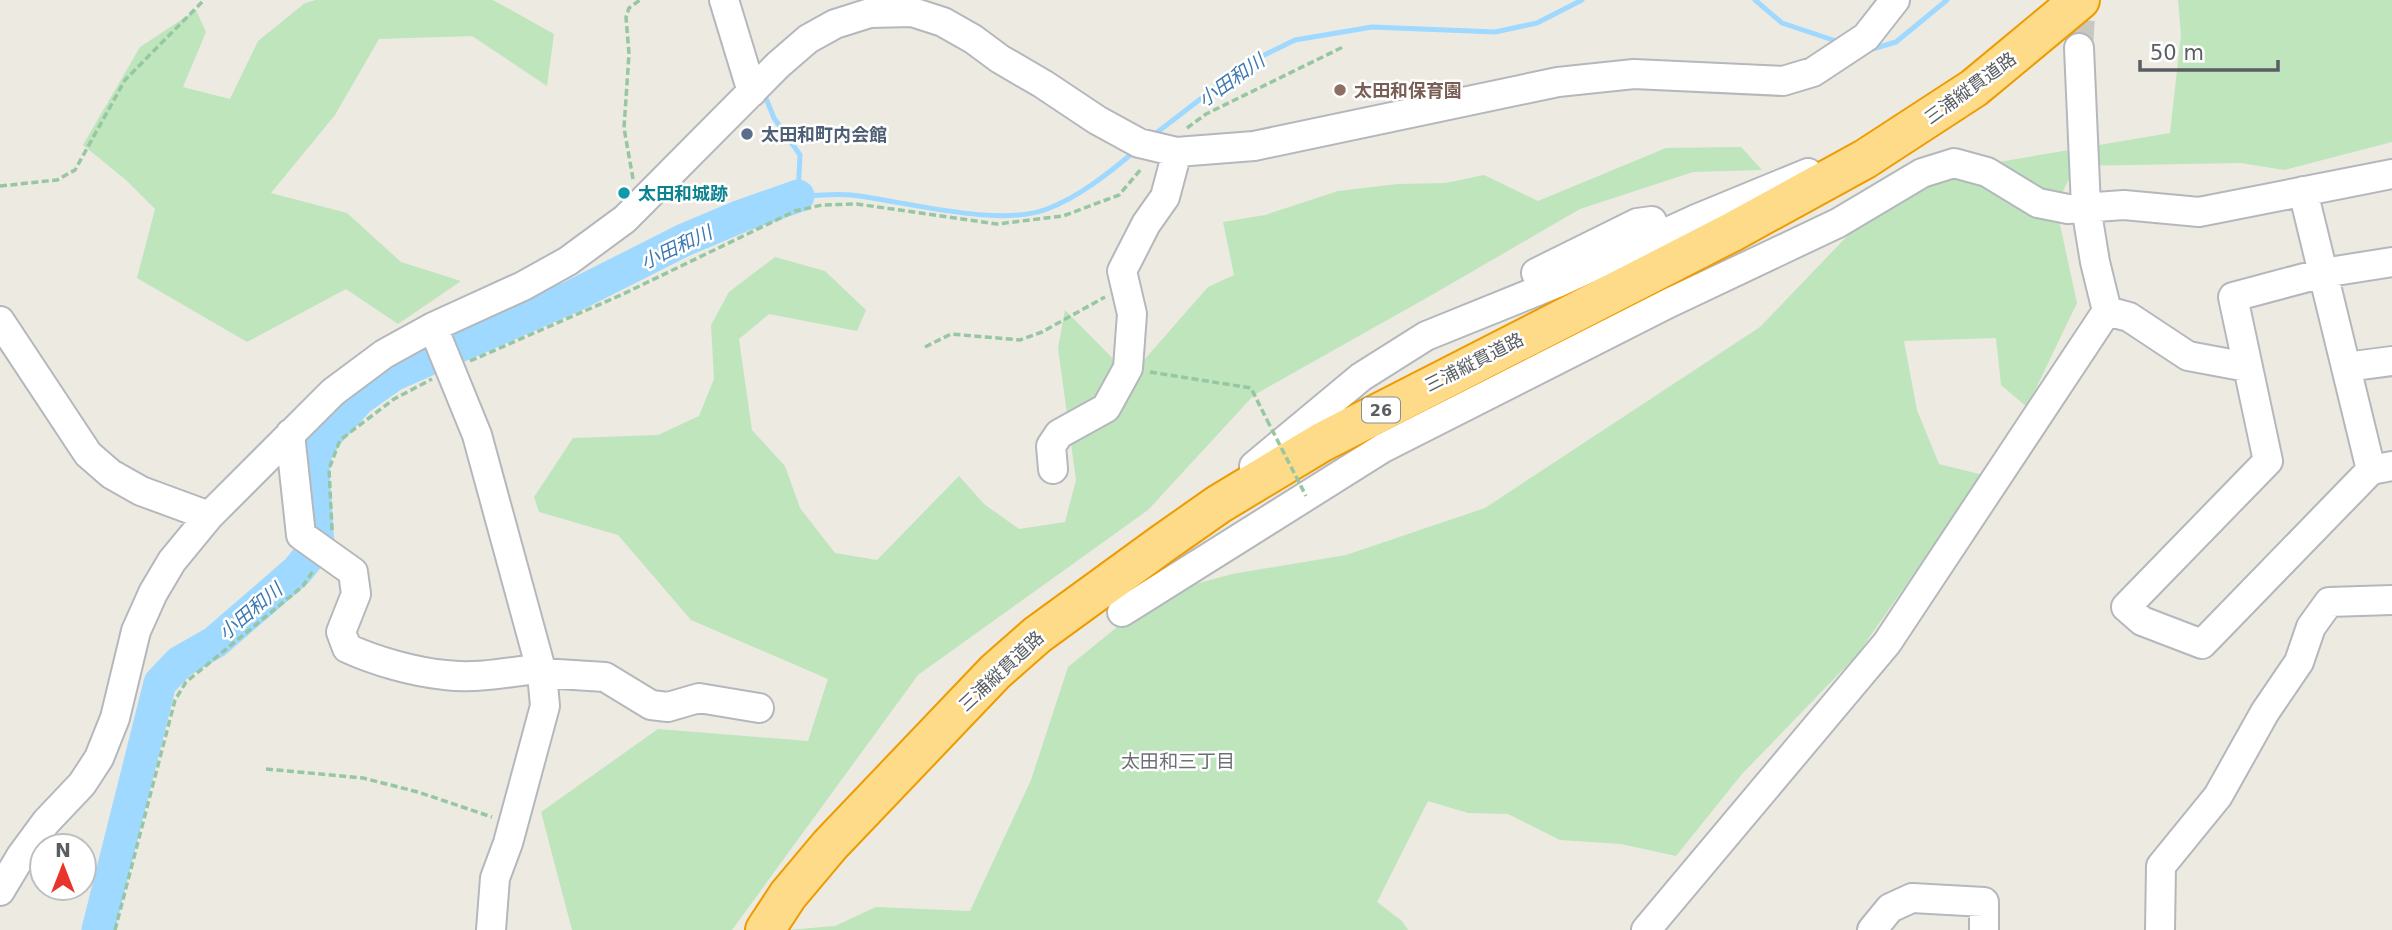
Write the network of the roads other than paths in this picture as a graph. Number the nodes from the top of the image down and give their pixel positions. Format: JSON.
{"nodes":[{"id":1,"x":724,"y":0,"type":"edge"},
{"id":2,"x":1895,"y":0,"type":"edge"},
{"id":3,"x":2082,"y":3,"type":"edge"},
{"id":4,"x":879,"y":7,"type":"edge"},
{"id":5,"x":2079,"y":48,"type":"tunnel mouth"},
{"id":6,"x":752,"y":92,"type":"junction"},
{"id":7,"x":1168,"y":150,"type":"junction"},
{"id":8,"x":2392,"y":174,"type":"edge"},
{"id":9,"x":2303,"y":191,"type":"junction"},
{"id":10,"x":2086,"y":207,"type":"junction"},
{"id":11,"x":2392,"y":262,"type":"edge"},
{"id":12,"x":2323,"y":273,"type":"junction"},
{"id":13,"x":2107,"y":311,"type":"junction"},
{"id":14,"x":0,"y":321,"type":"edge"},
{"id":15,"x":433,"y":327,"type":"junction"},
{"id":16,"x":2392,"y":361,"type":"edge"},
{"id":17,"x":2247,"y":368,"type":"junction"},
{"id":18,"x":2346,"y":368,"type":"junction"},
{"id":19,"x":290,"y":434,"type":"junction"},
{"id":20,"x":2382,"y":468,"type":"edge"},
{"id":21,"x":1053,"y":469,"type":"dead end"},
{"id":22,"x":209,"y":516,"type":"junction"},
{"id":23,"x":1115,"y":598,"type":"junction"},
{"id":24,"x":2392,"y":600,"type":"edge"},
{"id":25,"x":542,"y":670,"type":"junction"},
{"id":26,"x":759,"y":708,"type":"dead end"},
{"id":27,"x":0,"y":891,"type":"edge"},
{"id":28,"x":491,"y":930,"type":"edge"},
{"id":29,"x":765,"y":930,"type":"edge"},
{"id":30,"x":786,"y":930,"type":"edge"},
{"id":31,"x":1646,"y":930,"type":"edge"},
{"id":32,"x":1872,"y":930,"type":"edge"},
{"id":33,"x":1984,"y":930,"type":"edge"},
{"id":34,"x":2160,"y":930,"type":"edge"}],
"edges":[{"from":1,"to":6,"type":"street"},
{"from":2,"to":7,"type":"street"},
{"from":3,"to":23,"type":"highway","name":"三浦縦貫道路","number":"26"},
{"from":3,"to":23,"type":"street"},
{"from":3,"to":30,"type":"highway","name":"三浦縦貫道路","number":"26"},
{"from":4,"to":6,"type":"street"},
{"from":4,"to":7,"type":"street"},
{"from":5,"to":10,"type":"street"},
{"from":6,"to":15,"type":"street"},
{"from":7,"to":21,"type":"street"},
{"from":8,"to":9,"type":"street"},
{"from":9,"to":10,"type":"street"},
{"from":9,"to":12,"type":"street"},
{"from":10,"to":13,"type":"street"},
{"from":10,"to":23,"type":"street"},
{"from":11,"to":12,"type":"street"},
{"from":12,"to":17,"type":"street"},
{"from":12,"to":18,"type":"street"},
{"from":13,"to":17,"type":"street"},
{"from":13,"to":31,"type":"street"},
{"from":14,"to":22,"type":"street"},
{"from":15,"to":19,"type":"street"},
{"from":15,"to":25,"type":"street"},
{"from":16,"to":18,"type":"street"},
{"from":17,"to":20,"type":"street"},
{"from":18,"to":20,"type":"street"},
{"from":19,"to":22,"type":"street"},
{"from":19,"to":25,"type":"street"},
{"from":22,"to":27,"type":"street"},
{"from":23,"to":29,"type":"highway","name":"三浦縦貫道路","number":"26"},
{"from":24,"to":34,"type":"street"},
{"from":25,"to":26,"type":"street"},
{"from":25,"to":28,"type":"street"},
{"from":32,"to":33,"type":"street"}]}
